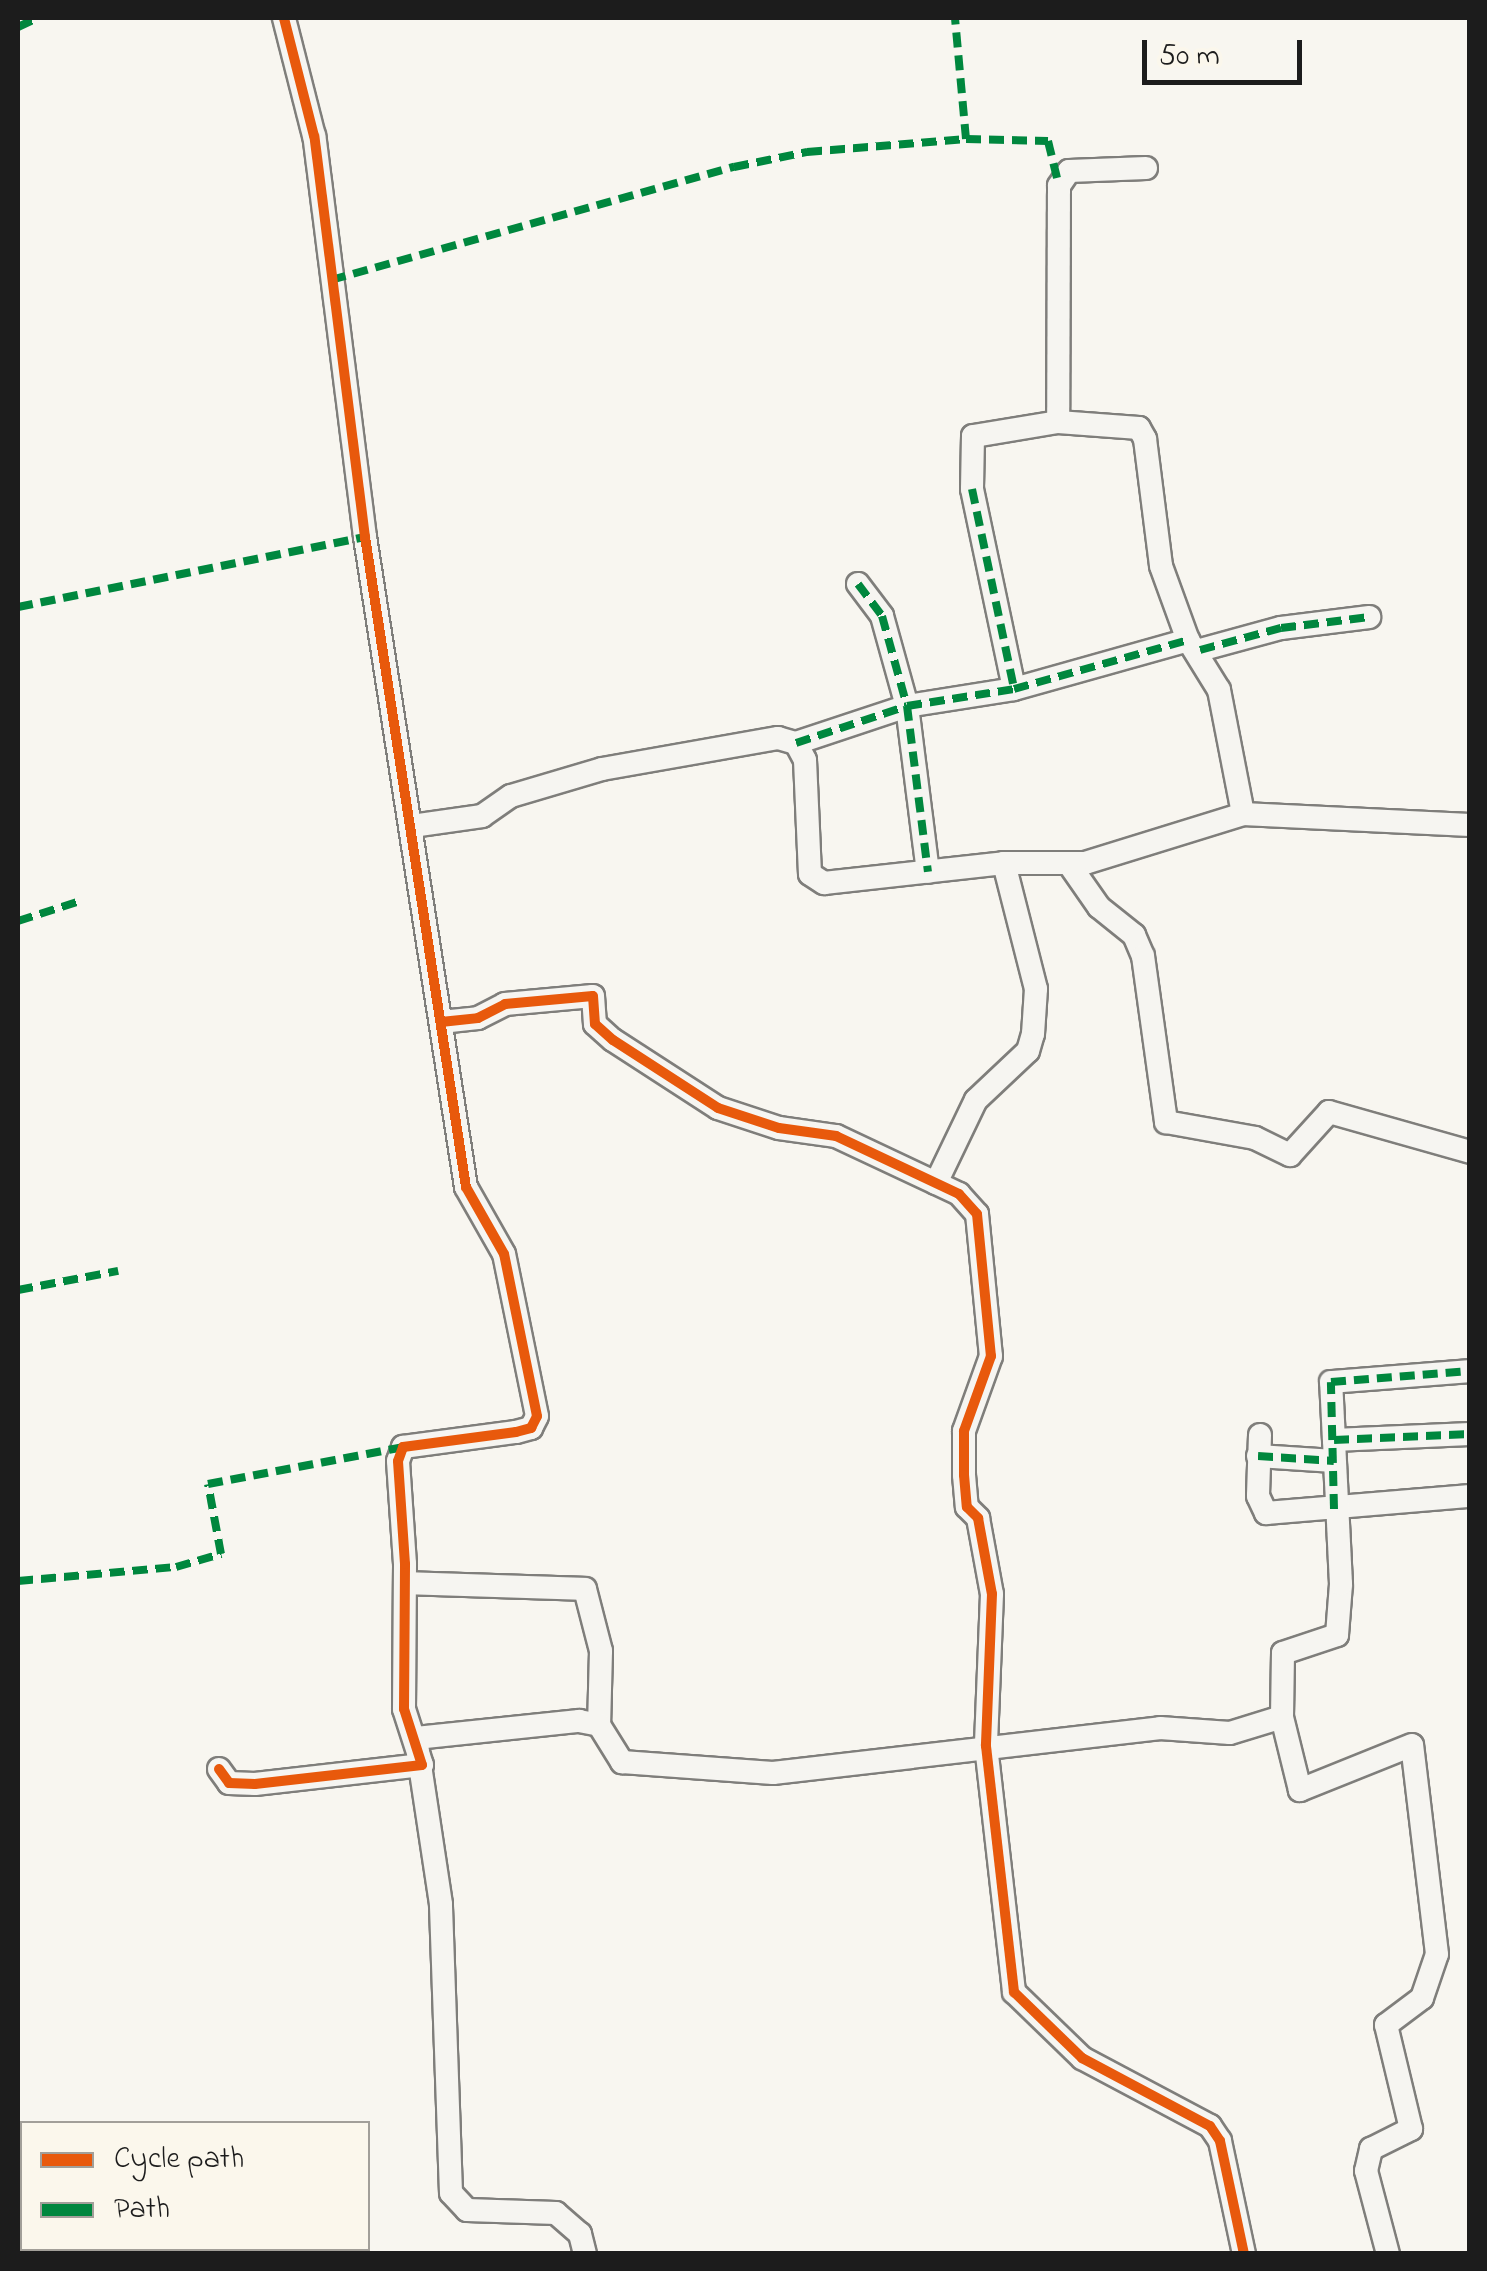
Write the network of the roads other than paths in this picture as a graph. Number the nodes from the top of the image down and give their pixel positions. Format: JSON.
{"nodes":[{"id":1,"x":284,"y":18,"type":"edge"},
{"id":2,"x":1146,"y":168,"type":"dead end"},
{"id":3,"x":1058,"y":422,"type":"junction"},
{"id":4,"x":858,"y":584,"type":"dead end"},
{"id":5,"x":1369,"y":617,"type":"dead end"},
{"id":6,"x":1194,"y":645,"type":"junction"},
{"id":7,"x":1014,"y":689,"type":"junction"},
{"id":8,"x":907,"y":706,"type":"junction"},
{"id":9,"x":796,"y":743,"type":"junction"},
{"id":10,"x":1243,"y":814,"type":"junction"},
{"id":11,"x":1470,"y":825,"type":"edge"},
{"id":12,"x":412,"y":826,"type":"junction"},
{"id":13,"x":1004,"y":863,"type":"junction"},
{"id":14,"x":1069,"y":864,"type":"junction"},
{"id":15,"x":928,"y":872,"type":"junction"},
{"id":16,"x":441,"y":1022,"type":"junction"},
{"id":17,"x":1470,"y":1152,"type":"edge"},
{"id":18,"x":936,"y":1183,"type":"junction"},
{"id":19,"x":1470,"y":1371,"type":"edge"},
{"id":20,"x":1470,"y":1434,"type":"edge"},
{"id":21,"x":1334,"y":1450,"type":"junction"},
{"id":22,"x":1470,"y":1496,"type":"edge"},
{"id":23,"x":1334,"y":1509,"type":"junction"},
{"id":24,"x":406,"y":1583,"type":"junction"},
{"id":25,"x":1282,"y":1717,"type":"junction"},
{"id":26,"x":599,"y":1724,"type":"junction"},
{"id":27,"x":986,"y":1746,"type":"junction"},
{"id":28,"x":422,"y":1765,"type":"junction"},
{"id":29,"x":220,"y":1769,"type":"dead end"},
{"id":30,"x":584,"y":2254,"type":"edge"},
{"id":31,"x":1244,"y":2254,"type":"edge"},
{"id":32,"x":1388,"y":2254,"type":"edge"}],
"edges":[{"from":1,"to":12,"type":"street"},
{"from":2,"to":3,"type":"street"},
{"from":3,"to":6,"type":"street"},
{"from":3,"to":7,"type":"street"},
{"from":4,"to":8,"type":"street"},
{"from":5,"to":6,"type":"street"},
{"from":6,"to":7,"type":"street"},
{"from":6,"to":10,"type":"street"},
{"from":7,"to":8,"type":"street"},
{"from":8,"to":9,"type":"street"},
{"from":8,"to":15,"type":"street"},
{"from":9,"to":12,"type":"street"},
{"from":9,"to":15,"type":"street"},
{"from":10,"to":11,"type":"street"},
{"from":10,"to":14,"type":"street"},
{"from":12,"to":16,"type":"street"},
{"from":13,"to":14,"type":"street"},
{"from":13,"to":15,"type":"street"},
{"from":13,"to":18,"type":"street"},
{"from":14,"to":17,"type":"street"},
{"from":16,"to":18,"type":"street"},
{"from":16,"to":24,"type":"street"},
{"from":18,"to":27,"type":"street"},
{"from":19,"to":21,"type":"street"},
{"from":20,"to":21,"type":"street"},
{"from":21,"to":23,"type":"street"},
{"from":21,"to":23,"type":"street"},
{"from":22,"to":23,"type":"street"},
{"from":23,"to":25,"type":"street"},
{"from":24,"to":26,"type":"street"},
{"from":24,"to":28,"type":"street"},
{"from":25,"to":27,"type":"street"},
{"from":25,"to":32,"type":"street"},
{"from":26,"to":27,"type":"street"},
{"from":26,"to":28,"type":"street"},
{"from":27,"to":31,"type":"street"},
{"from":28,"to":29,"type":"street"},
{"from":28,"to":30,"type":"street"}]}
